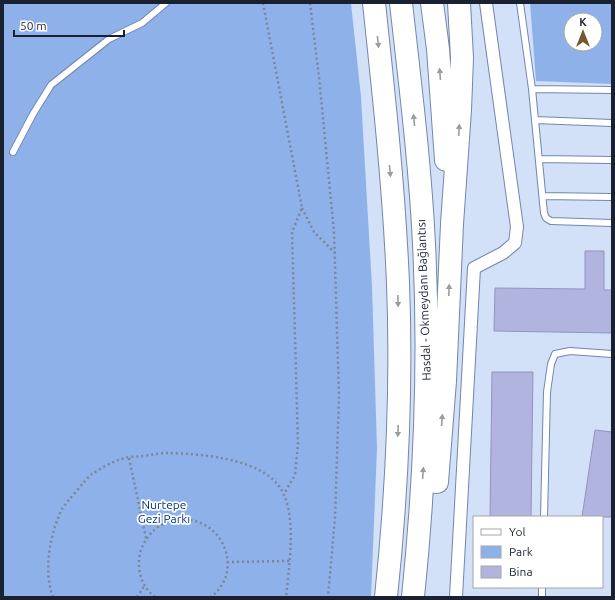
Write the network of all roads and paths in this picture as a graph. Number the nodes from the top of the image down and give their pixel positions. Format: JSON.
{"nodes":[{"id":1,"x":166,"y":3,"type":"edge"},
{"id":2,"x":263,"y":3,"type":"edge"},
{"id":3,"x":310,"y":3,"type":"edge"},
{"id":4,"x":374,"y":3,"type":"edge"},
{"id":5,"x":401,"y":3,"type":"edge"},
{"id":6,"x":432,"y":3,"type":"edge"},
{"id":7,"x":459,"y":3,"type":"edge"},
{"id":8,"x":486,"y":3,"type":"edge"},
{"id":9,"x":520,"y":3,"type":"edge"},
{"id":10,"x":532,"y":89,"type":"junction"},
{"id":11,"x":612,"y":90,"type":"edge"},
{"id":12,"x":535,"y":120,"type":"junction"},
{"id":13,"x":612,"y":122,"type":"edge"},
{"id":14,"x":13,"y":152,"type":"dead end"},
{"id":15,"x":539,"y":159,"type":"junction"},
{"id":16,"x":612,"y":160,"type":"edge"},
{"id":17,"x":543,"y":196,"type":"junction"},
{"id":18,"x":612,"y":197,"type":"edge"},
{"id":19,"x":302,"y":208,"type":"junction"},
{"id":20,"x":612,"y":223,"type":"edge"},
{"id":21,"x":452,"y":224,"type":"junction"},
{"id":22,"x":334,"y":253,"type":"junction"},
{"id":23,"x":612,"y":354,"type":"edge"},
{"id":24,"x":129,"y":458,"type":"junction"},
{"id":25,"x":284,"y":494,"type":"junction"},
{"id":26,"x":544,"y":516,"type":"edge"},
{"id":27,"x":146,"y":539,"type":"junction"},
{"id":28,"x":290,"y":561,"type":"junction"},
{"id":29,"x":227,"y":562,"type":"junction"},
{"id":30,"x":416,"y":568,"type":"junction"},
{"id":31,"x":145,"y":585,"type":"junction"},
{"id":32,"x":53,"y":597,"type":"edge"},
{"id":33,"x":137,"y":597,"type":"edge"},
{"id":34,"x":155,"y":597,"type":"edge"},
{"id":35,"x":211,"y":597,"type":"edge"},
{"id":36,"x":286,"y":597,"type":"edge"},
{"id":37,"x":328,"y":597,"type":"edge"},
{"id":38,"x":386,"y":597,"type":"edge"},
{"id":39,"x":413,"y":597,"type":"edge"},
{"id":40,"x":456,"y":597,"type":"edge"}],
"edges":[{"from":1,"to":14,"type":"lane"},
{"from":2,"to":19,"type":"path"},
{"from":3,"to":22,"type":"path"},
{"from":4,"to":38,"type":"highway","one_way":true},
{"from":30,"to":5,"type":"highway","name":"Hasdal - Okmeydanı Bağlantısı","one_way":true},
{"from":21,"to":6,"type":"highway","one_way":true},
{"from":21,"to":7,"type":"highway","one_way":true},
{"from":8,"to":40,"type":"street"},
{"from":9,"to":10,"type":"lane"},
{"from":10,"to":11,"type":"lane"},
{"from":10,"to":12,"type":"lane"},
{"from":12,"to":13,"type":"lane"},
{"from":12,"to":15,"type":"lane"},
{"from":15,"to":16,"type":"lane"},
{"from":15,"to":17,"type":"lane"},
{"from":17,"to":18,"type":"lane"},
{"from":17,"to":20,"type":"lane"},
{"from":19,"to":22,"type":"path"},
{"from":19,"to":25,"type":"path"},
{"from":30,"to":21,"type":"highway","one_way":true},
{"from":22,"to":37,"type":"path"},
{"from":23,"to":26,"type":"lane"},
{"from":24,"to":25,"type":"path"},
{"from":24,"to":27,"type":"path"},
{"from":24,"to":32,"type":"path"},
{"from":25,"to":28,"type":"path"},
{"from":27,"to":29,"type":"path"},
{"from":27,"to":31,"type":"path"},
{"from":28,"to":29,"type":"path"},
{"from":28,"to":36,"type":"path"},
{"from":29,"to":35,"type":"path"},
{"from":30,"to":39,"type":"highway","name":"Hasdal - Okmeydanı Bağlantısı"},
{"from":31,"to":33,"type":"path"},
{"from":31,"to":34,"type":"path"}]}
